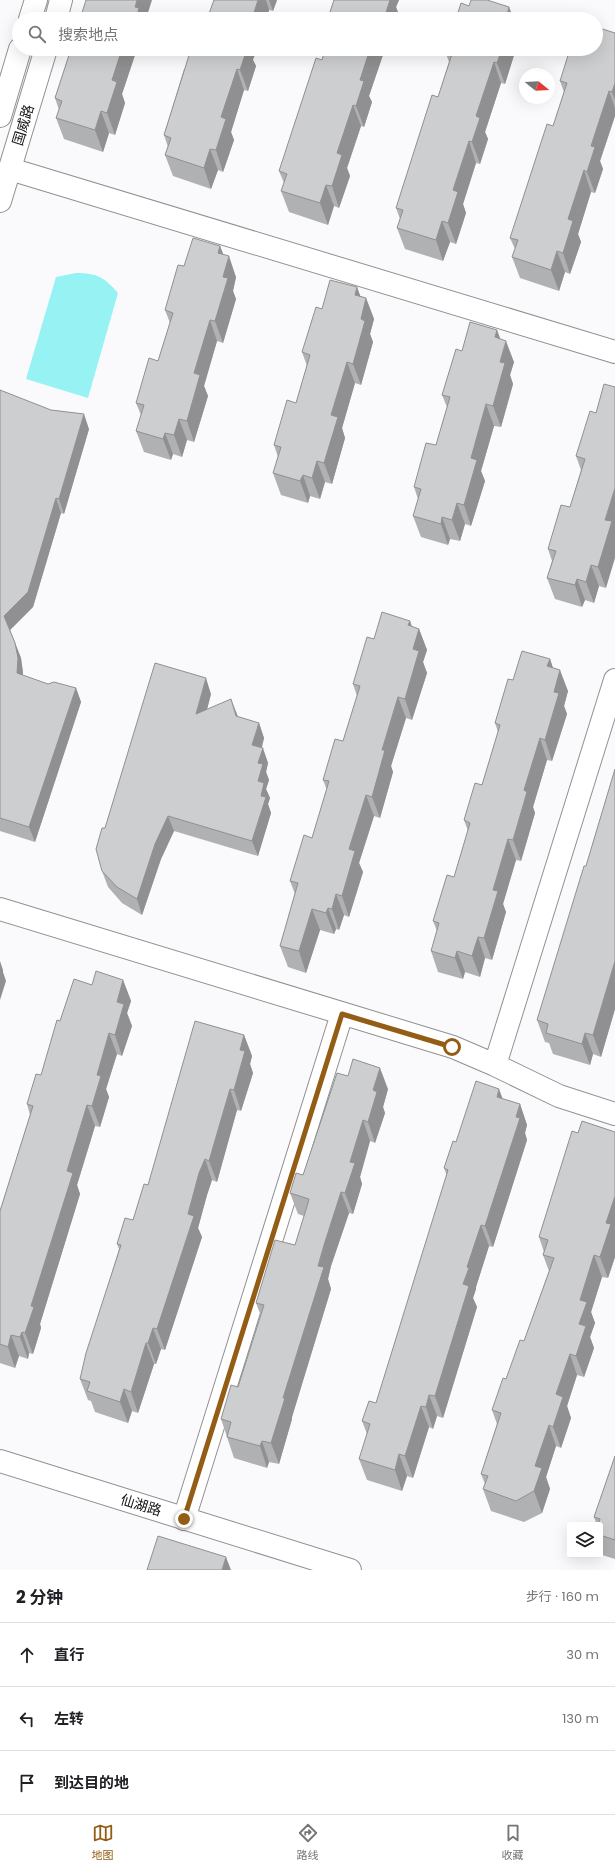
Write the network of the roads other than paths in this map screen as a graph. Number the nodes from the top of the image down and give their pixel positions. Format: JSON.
{"nodes":[{"id":1,"x":36,"y":0,"type":"edge"},
{"id":2,"x":61,"y":0,"type":"edge"},
{"id":3,"x":32,"y":12,"type":"edge"},
{"id":4,"x":58,"y":12,"type":"edge"},
{"id":5,"x":18,"y":56,"type":"edge"},
{"id":6,"x":44,"y":56,"type":"edge"},
{"id":7,"x":0,"y":116,"type":"edge"},
{"id":8,"x":10,"y":169,"type":"junction"},
{"id":9,"x":0,"y":201,"type":"edge"},
{"id":10,"x":615,"y":352,"type":"edge"},
{"id":11,"x":615,"y":680,"type":"edge"},
{"id":12,"x":0,"y":909,"type":"edge"},
{"id":13,"x":342,"y":1014,"type":"junction"},
{"id":14,"x":495,"y":1064,"type":"junction"},
{"id":15,"x":615,"y":1114,"type":"edge"},
{"id":16,"x":0,"y":1461,"type":"edge"},
{"id":17,"x":184,"y":1519,"type":"junction"},
{"id":18,"x":350,"y":1570,"type":"edge"}],
"edges":[{"from":1,"to":3,"type":"street"},
{"from":2,"to":4,"type":"street"},
{"from":5,"to":7,"type":"street","name":"国威路"},
{"from":6,"to":8,"type":"street","name":"国威路"},
{"from":8,"to":9,"type":"street","name":"国威路"},
{"from":8,"to":10,"type":"street"},
{"from":11,"to":14,"type":"street"},
{"from":12,"to":13,"type":"street"},
{"from":13,"to":14,"type":"street"},
{"from":13,"to":17,"type":"street"},
{"from":14,"to":15,"type":"street"},
{"from":16,"to":17,"type":"street","name":"仙湖路"},
{"from":17,"to":18,"type":"street","name":"仙湖路"}]}
